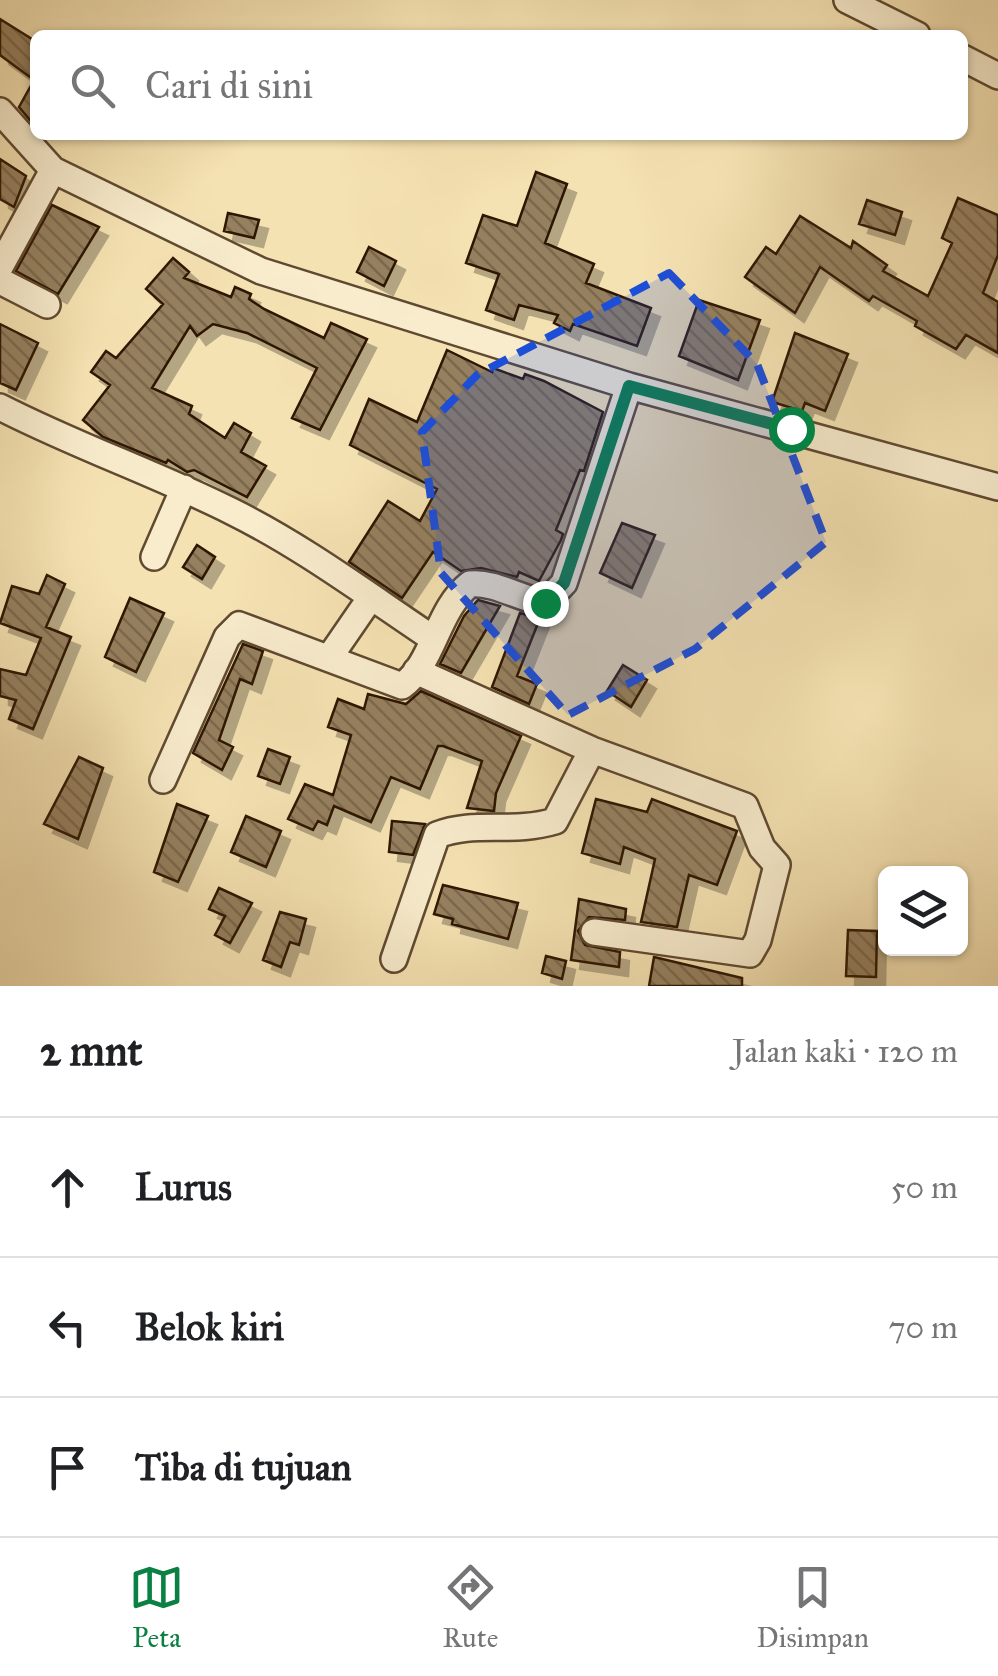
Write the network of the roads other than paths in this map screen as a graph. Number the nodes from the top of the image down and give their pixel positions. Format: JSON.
{"nodes":[{"id":1,"x":847,"y":0,"type":"edge"},
{"id":2,"x":907,"y":30,"type":"edge"},
{"id":3,"x":968,"y":61,"type":"edge"},
{"id":4,"x":998,"y":76,"type":"edge"},
{"id":5,"x":0,"y":110,"type":"edge"},
{"id":6,"x":53,"y":170,"type":"junction"},
{"id":7,"x":0,"y":267,"type":"edge"},
{"id":8,"x":0,"y":280,"type":"edge"},
{"id":9,"x":47,"y":305,"type":"dead end"},
{"id":10,"x":629,"y":386,"type":"junction"},
{"id":11,"x":0,"y":407,"type":"edge"},
{"id":12,"x":998,"y":487,"type":"edge"},
{"id":13,"x":184,"y":488,"type":"junction"},
{"id":14,"x":154,"y":557,"type":"dead end"},
{"id":15,"x":370,"y":597,"type":"junction"},
{"id":16,"x":432,"y":638,"type":"junction"},
{"id":17,"x":329,"y":658,"type":"junction"},
{"id":18,"x":416,"y":672,"type":"junction"},
{"id":19,"x":592,"y":750,"type":"junction"},
{"id":20,"x":163,"y":780,"type":"dead end"},
{"id":21,"x":594,"y":932,"type":"dead end"},
{"id":22,"x":394,"y":959,"type":"dead end"}],
"edges":[{"from":1,"to":2,"type":"street"},
{"from":3,"to":4,"type":"street"},
{"from":5,"to":6,"type":"street"},
{"from":6,"to":7,"type":"street"},
{"from":6,"to":10,"type":"street"},
{"from":8,"to":9,"type":"street"},
{"from":10,"to":12,"type":"street"},
{"from":10,"to":16,"type":"street"},
{"from":11,"to":13,"type":"street"},
{"from":13,"to":14,"type":"street"},
{"from":13,"to":15,"type":"street"},
{"from":15,"to":16,"type":"street"},
{"from":15,"to":17,"type":"street"},
{"from":16,"to":18,"type":"street"},
{"from":17,"to":18,"type":"street"},
{"from":17,"to":20,"type":"street"},
{"from":18,"to":19,"type":"street"},
{"from":19,"to":21,"type":"street"},
{"from":19,"to":22,"type":"street"}]}
